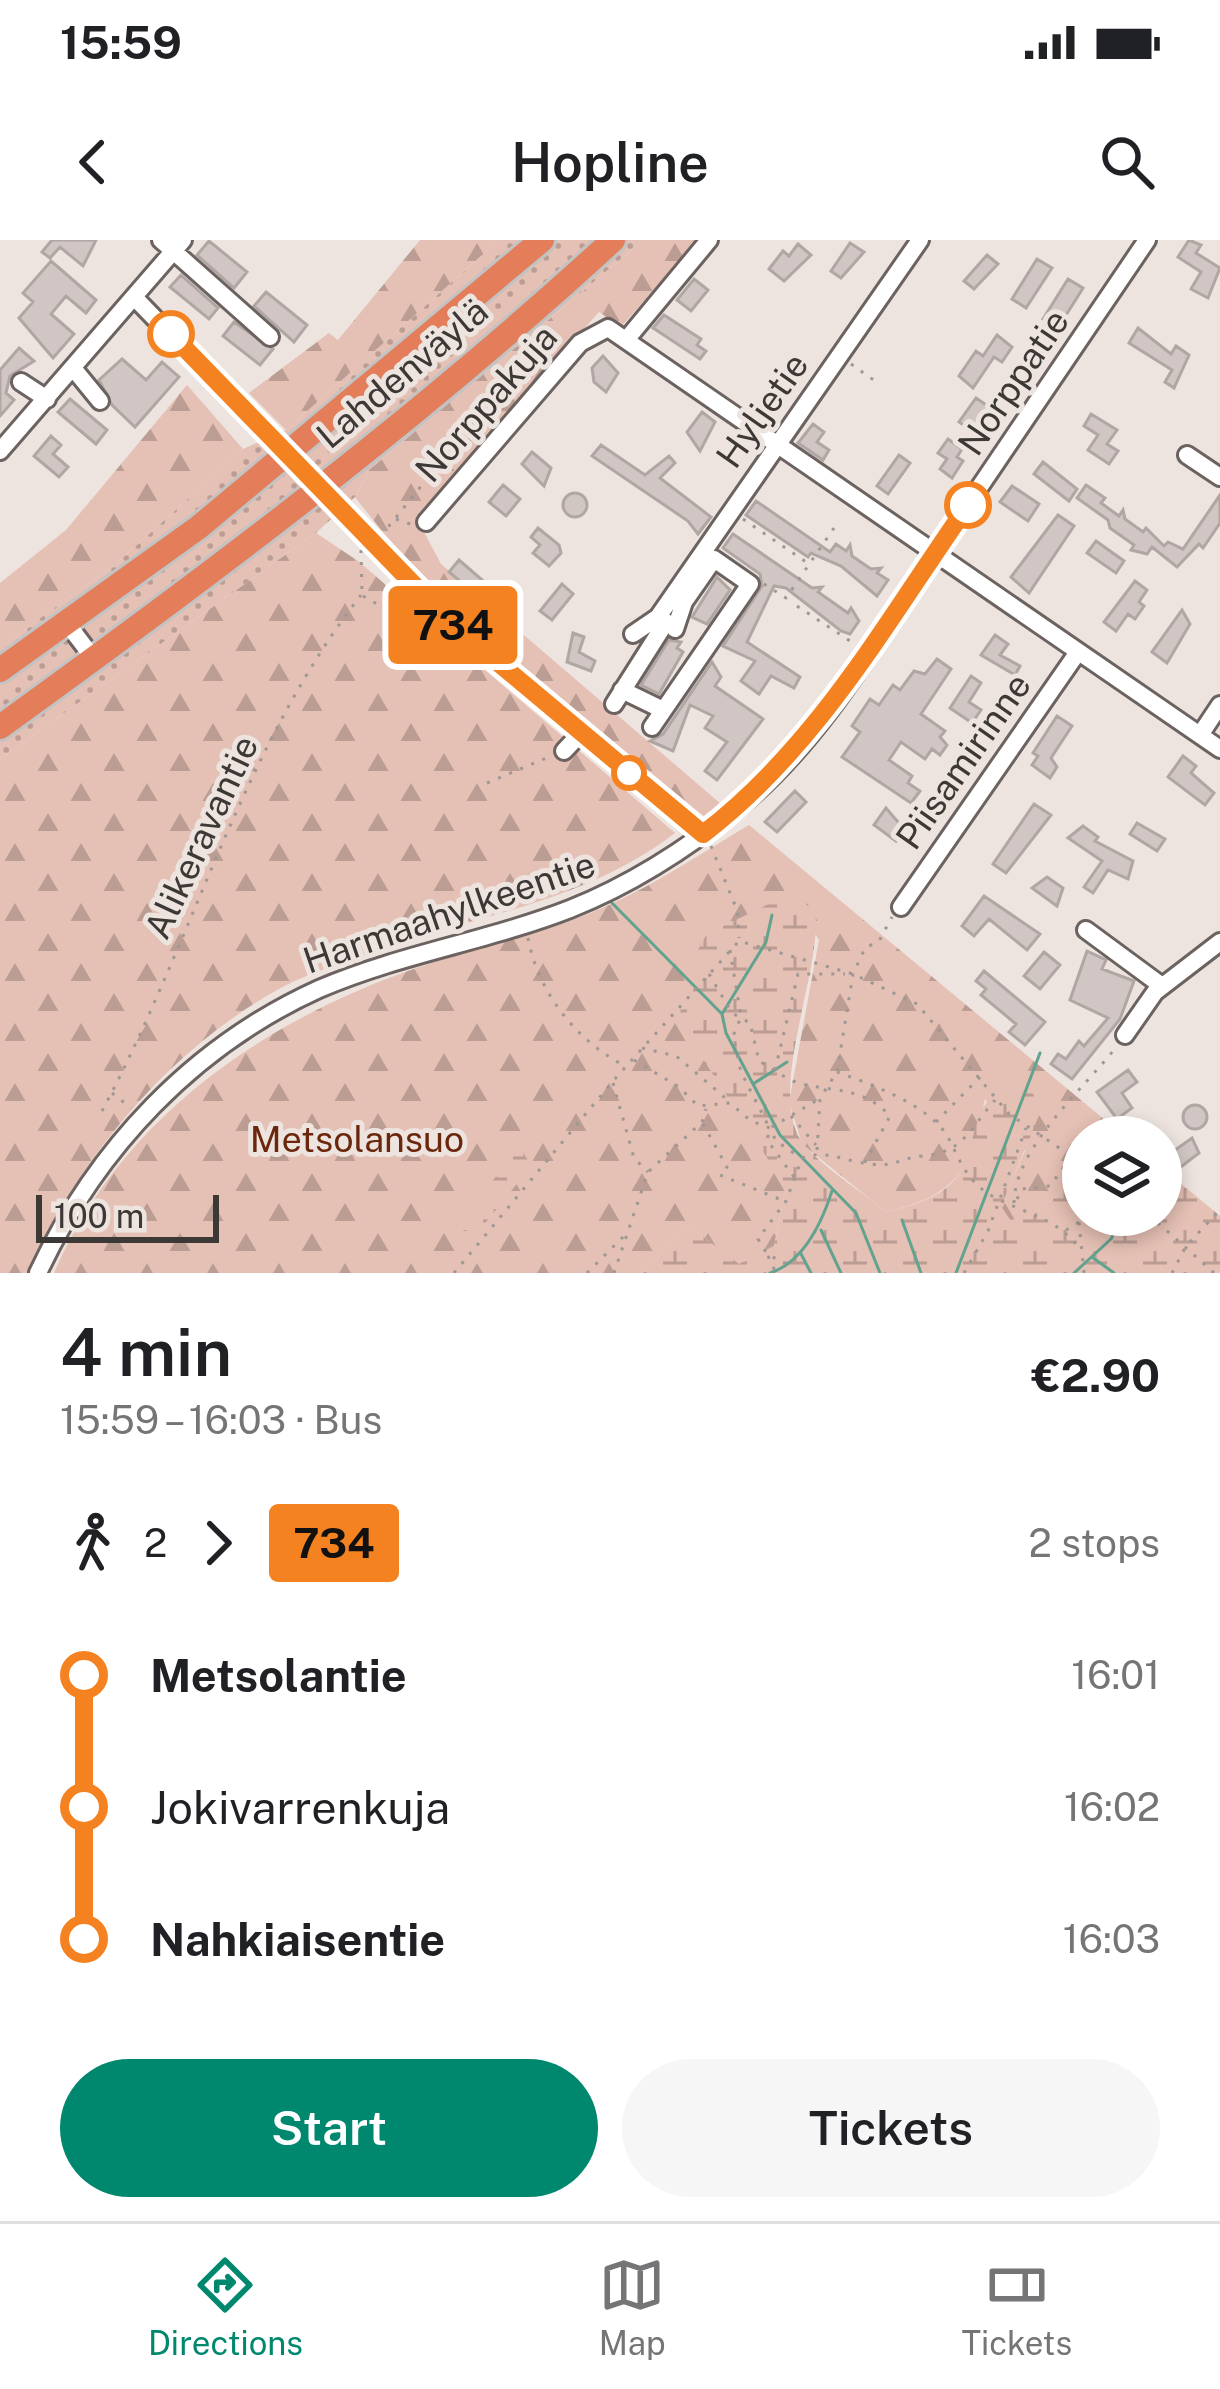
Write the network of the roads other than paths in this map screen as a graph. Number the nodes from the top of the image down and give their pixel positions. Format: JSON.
{"nodes":[{"id":1,"x":542,"y":240,"type":"edge"},
{"id":2,"x":614,"y":240,"type":"edge"},
{"id":3,"x":709,"y":240,"type":"edge"},
{"id":4,"x":920,"y":240,"type":"edge"},
{"id":5,"x":1147,"y":240,"type":"edge"},
{"id":6,"x":173,"y":244,"type":"edge"},
{"id":7,"x":130,"y":268,"type":"dead end"},
{"id":8,"x":148,"y":283,"type":"junction"},
{"id":9,"x":136,"y":298,"type":"junction"},
{"id":10,"x":270,"y":337,"type":"dead end"},
{"id":11,"x":626,"y":340,"type":"junction"},
{"id":12,"x":74,"y":368,"type":"junction"},
{"id":13,"x":21,"y":382,"type":"dead end"},
{"id":14,"x":46,"y":399,"type":"junction"},
{"id":15,"x":100,"y":401,"type":"dead end"},
{"id":16,"x":776,"y":447,"type":"junction"},
{"id":17,"x":0,"y":451,"type":"edge"},
{"id":18,"x":1187,"y":454,"type":"dead end"},
{"id":19,"x":1220,"y":477,"type":"edge"},
{"id":20,"x":426,"y":523,"type":"road end"},
{"id":21,"x":934,"y":554,"type":"junction"},
{"id":22,"x":66,"y":622,"type":"junction"},
{"id":23,"x":667,"y":622,"type":"junction"},
{"id":24,"x":633,"y":634,"type":"dead end"},
{"id":25,"x":705,"y":650,"type":"junction"},
{"id":26,"x":1078,"y":652,"type":"junction"},
{"id":27,"x":94,"y":659,"type":"junction"},
{"id":28,"x":0,"y":670,"type":"edge"},
{"id":29,"x":1220,"y":705,"type":"edge"},
{"id":30,"x":664,"y":710,"type":"junction"},
{"id":31,"x":0,"y":728,"type":"edge"},
{"id":32,"x":652,"y":728,"type":"dead end"},
{"id":33,"x":581,"y":733,"type":"junction"},
{"id":34,"x":1200,"y":735,"type":"junction"},
{"id":35,"x":1220,"y":749,"type":"edge"},
{"id":36,"x":564,"y":751,"type":"road end"},
{"id":37,"x":703,"y":834,"type":"junction"},
{"id":38,"x":901,"y":907,"type":"road end"},
{"id":39,"x":1086,"y":930,"type":"dead end"},
{"id":40,"x":1220,"y":942,"type":"edge"},
{"id":41,"x":1162,"y":986,"type":"junction"},
{"id":42,"x":1125,"y":1035,"type":"road end"},
{"id":43,"x":38,"y":1273,"type":"edge"}],
"edges":[{"from":1,"to":22,"type":"highway","name":"Lahdenväylä"},
{"from":2,"to":27,"type":"highway","name":"Lahdenväylä"},
{"from":3,"to":11,"type":"street"},
{"from":4,"to":16,"type":"street","name":"Hyljetie"},
{"from":5,"to":21,"type":"street","name":"Norppatie"},
{"from":6,"to":8,"type":"street"},
{"from":6,"to":10,"type":"street"},
{"from":7,"to":8,"type":"street"},
{"from":8,"to":9,"type":"street"},
{"from":9,"to":12,"type":"street"},
{"from":9,"to":33,"type":"street","bridge":true},
{"from":11,"to":16,"type":"street"},
{"from":11,"to":20,"type":"street","name":"Norppakuja"},
{"from":12,"to":14,"type":"street"},
{"from":12,"to":15,"type":"street"},
{"from":13,"to":14,"type":"street"},
{"from":14,"to":17,"type":"street"},
{"from":16,"to":21,"type":"street"},
{"from":16,"to":23,"type":"street","name":"Hyljetie"},
{"from":18,"to":19,"type":"street"},
{"from":21,"to":26,"type":"street"},
{"from":21,"to":37,"type":"street","name":"Norppatie"},
{"from":22,"to":27,"type":"street"},
{"from":22,"to":28,"type":"highway","name":"Lahdenväylä"},
{"from":23,"to":24,"type":"street"},
{"from":23,"to":25,"type":"street"},
{"from":23,"to":25,"type":"street"},
{"from":23,"to":30,"type":"street"},
{"from":25,"to":30,"type":"street"},
{"from":26,"to":34,"type":"street"},
{"from":26,"to":38,"type":"street","name":"Piisamirinne"},
{"from":27,"to":31,"type":"highway","name":"Lahdenväylä"},
{"from":29,"to":34,"type":"street"},
{"from":30,"to":32,"type":"street"},
{"from":33,"to":36,"type":"street"},
{"from":33,"to":37,"type":"street"},
{"from":34,"to":35,"type":"street"},
{"from":37,"to":43,"type":"street","name":"Harmaahylkeentie"},
{"from":39,"to":41,"type":"street"},
{"from":40,"to":41,"type":"street"},
{"from":41,"to":42,"type":"street"}]}
